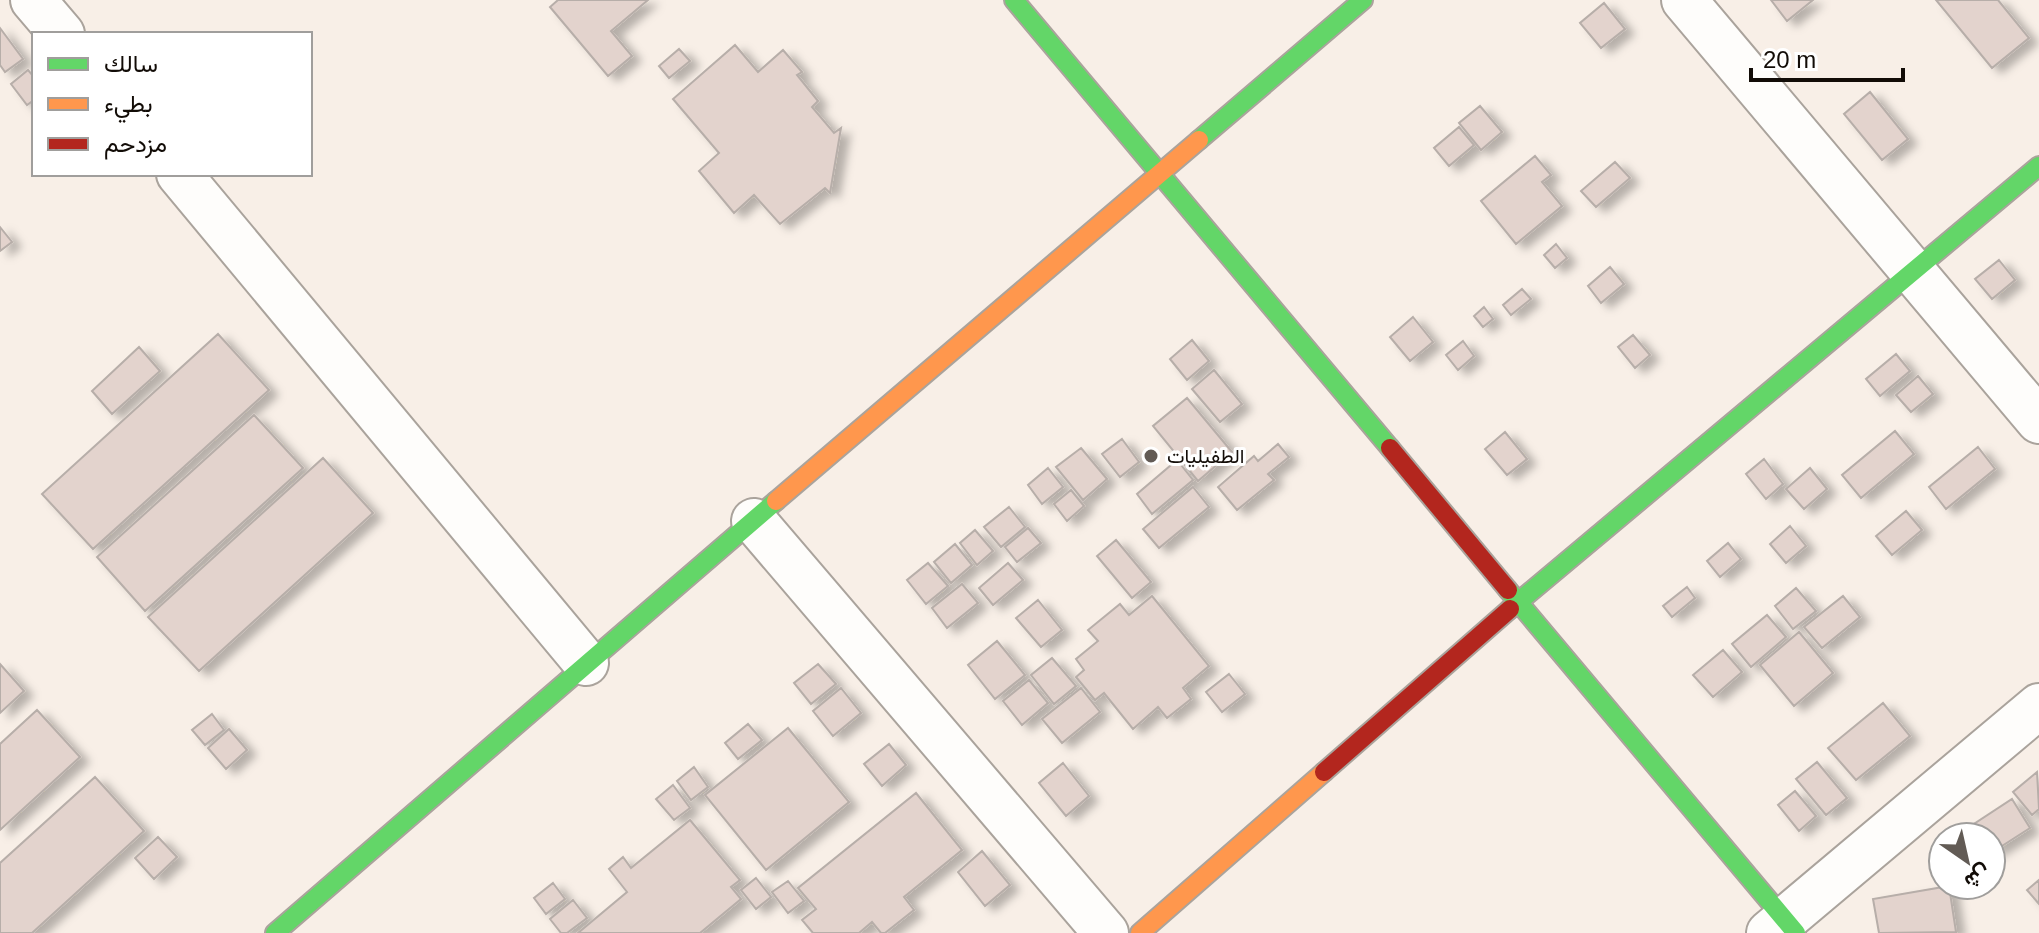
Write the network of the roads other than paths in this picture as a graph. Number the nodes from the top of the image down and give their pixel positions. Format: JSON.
{"nodes":[{"id":1,"x":33,"y":0,"type":"edge"},
{"id":2,"x":1014,"y":0,"type":"edge"},
{"id":3,"x":1363,"y":0,"type":"edge"},
{"id":4,"x":1684,"y":0,"type":"edge"},
{"id":5,"x":60,"y":32,"type":"edge"},
{"id":6,"x":2039,"y":166,"type":"edge"},
{"id":7,"x":1161,"y":175,"type":"junction"},
{"id":8,"x":181,"y":176,"type":"edge"},
{"id":9,"x":1912,"y":271,"type":"junction"},
{"id":10,"x":2039,"y":421,"type":"edge"},
{"id":11,"x":754,"y":521,"type":"junction"},
{"id":12,"x":1518,"y":602,"type":"junction"},
{"id":13,"x":586,"y":663,"type":"junction"},
{"id":14,"x":2039,"y":706,"type":"edge"},
{"id":15,"x":1783,"y":929,"type":"edge"},
{"id":16,"x":275,"y":933,"type":"edge"},
{"id":17,"x":1106,"y":933,"type":"edge"},
{"id":18,"x":1140,"y":933,"type":"edge"}],
"edges":[{"from":1,"to":5,"type":"street"},
{"from":2,"to":7,"type":"street"},
{"from":3,"to":7,"type":"street"},
{"from":4,"to":9,"type":"street"},
{"from":6,"to":9,"type":"street"},
{"from":7,"to":11,"type":"street"},
{"from":7,"to":12,"type":"street"},
{"from":8,"to":13,"type":"street"},
{"from":9,"to":10,"type":"street"},
{"from":9,"to":12,"type":"street"},
{"from":11,"to":13,"type":"street"},
{"from":11,"to":17,"type":"street"},
{"from":12,"to":15,"type":"street"},
{"from":12,"to":18,"type":"street"},
{"from":13,"to":16,"type":"street"},
{"from":14,"to":15,"type":"street"}]}
